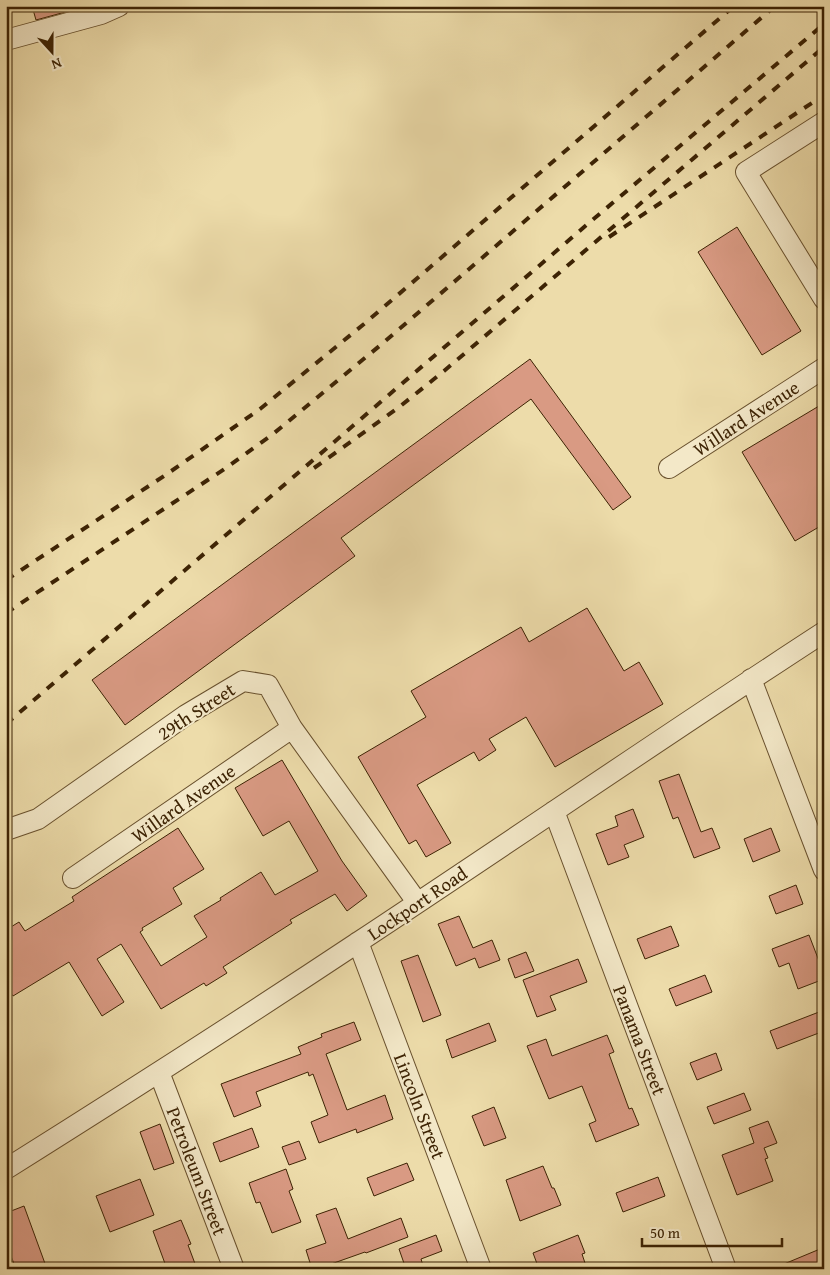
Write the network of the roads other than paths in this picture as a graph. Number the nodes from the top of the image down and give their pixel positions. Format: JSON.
{"nodes":[{"id":1,"x":118,"y":6,"type":"edge"},
{"id":2,"x":6,"y":40,"type":"edge"},
{"id":3,"x":824,"y":122,"type":"edge"},
{"id":4,"x":824,"y":299,"type":"edge"},
{"id":5,"x":824,"y":368,"type":"edge"},
{"id":6,"x":669,"y":468,"type":"dead end"},
{"id":7,"x":824,"y":632,"type":"edge"},
{"id":8,"x":752,"y":679,"type":"junction"},
{"id":9,"x":292,"y":728,"type":"junction"},
{"id":10,"x":554,"y":811,"type":"junction"},
{"id":11,"x":6,"y":830,"type":"edge"},
{"id":12,"x":822,"y":858,"type":"edge"},
{"id":13,"x":73,"y":878,"type":"dead end"},
{"id":14,"x":417,"y":902,"type":"junction"},
{"id":15,"x":358,"y":942,"type":"junction"},
{"id":16,"x":159,"y":1072,"type":"junction"},
{"id":17,"x":6,"y":1169,"type":"edge"},
{"id":18,"x":234,"y":1269,"type":"edge"},
{"id":19,"x":481,"y":1269,"type":"edge"},
{"id":20,"x":726,"y":1269,"type":"edge"}],
"edges":[{"from":1,"to":2,"type":"street"},
{"from":3,"to":4,"type":"street"},
{"from":5,"to":6,"type":"street","name":"Willard Avenue"},
{"from":7,"to":8,"type":"street","name":"Lockport Road"},
{"from":8,"to":10,"type":"street","name":"Lockport Road"},
{"from":8,"to":12,"type":"street"},
{"from":9,"to":11,"type":"street","name":"29th Street"},
{"from":9,"to":13,"type":"street","name":"Willard Avenue"},
{"from":9,"to":14,"type":"street","name":"29th Street"},
{"from":10,"to":14,"type":"street","name":"Lockport Road"},
{"from":10,"to":20,"type":"street","name":"Panama Street"},
{"from":14,"to":15,"type":"street","name":"Lockport Road"},
{"from":15,"to":16,"type":"street","name":"Lockport Road"},
{"from":15,"to":19,"type":"street","name":"Lincoln Street"},
{"from":16,"to":17,"type":"street","name":"Lockport Road"},
{"from":16,"to":18,"type":"street","name":"Petroleum Street"}]}
